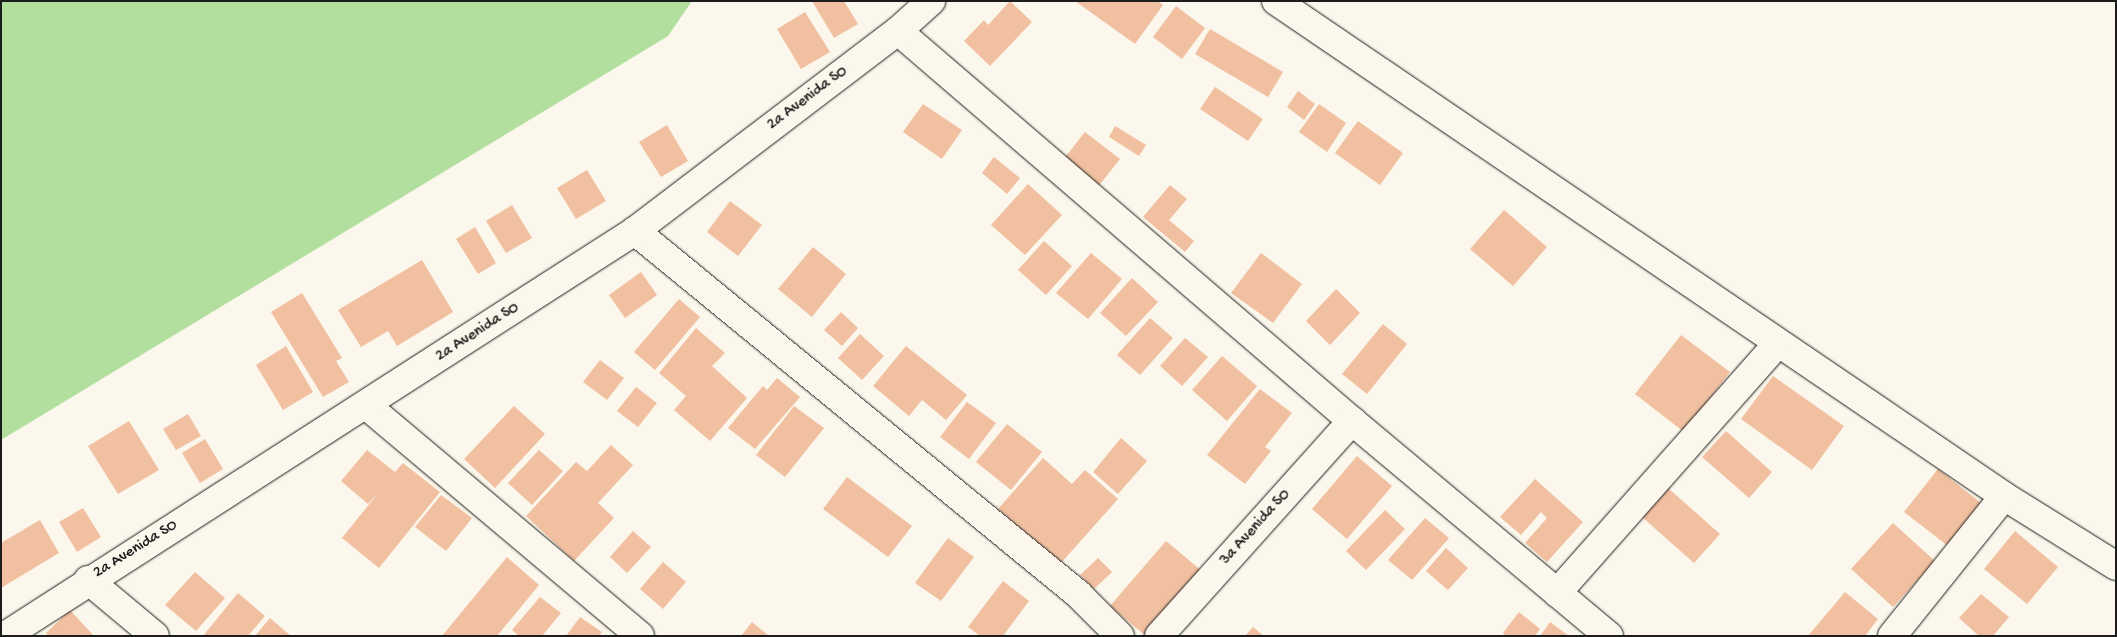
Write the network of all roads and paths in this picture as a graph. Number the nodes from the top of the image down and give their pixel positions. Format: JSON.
{"nodes":[{"id":1,"x":931,"y":1,"type":"edge"},
{"id":2,"x":1276,"y":1,"type":"edge"},
{"id":3,"x":898,"y":31,"type":"junction"},
{"id":4,"x":635,"y":231,"type":"junction"},
{"id":5,"x":1777,"y":344,"type":"junction"},
{"id":6,"x":366,"y":405,"type":"junction"},
{"id":7,"x":1352,"y":421,"type":"junction"},
{"id":8,"x":2004,"y":496,"type":"junction"},
{"id":9,"x":2116,"y":566,"type":"edge"},
{"id":10,"x":88,"y":580,"type":"junction"},
{"id":11,"x":1557,"y":593,"type":"junction"},
{"id":12,"x":5,"y":636,"type":"edge"},
{"id":13,"x":154,"y":636,"type":"edge"},
{"id":14,"x":640,"y":636,"type":"edge"},
{"id":15,"x":1120,"y":636,"type":"edge"},
{"id":16,"x":1159,"y":636,"type":"edge"},
{"id":17,"x":1609,"y":636,"type":"edge"},
{"id":18,"x":1892,"y":636,"type":"edge"}],
"edges":[{"from":1,"to":3,"type":"street","name":"2a Avenida SO"},
{"from":2,"to":5,"type":"street"},
{"from":3,"to":4,"type":"street","name":"2a Avenida SO"},
{"from":3,"to":7,"type":"street"},
{"from":4,"to":6,"type":"street","name":"2a Avenida SO"},
{"from":4,"to":15,"type":"street"},
{"from":5,"to":8,"type":"street"},
{"from":5,"to":11,"type":"street"},
{"from":6,"to":10,"type":"street","name":"2a Avenida SO"},
{"from":6,"to":14,"type":"street"},
{"from":7,"to":11,"type":"street"},
{"from":7,"to":16,"type":"street","name":"3a Avenida SO"},
{"from":8,"to":9,"type":"street"},
{"from":8,"to":18,"type":"street"},
{"from":10,"to":12,"type":"street","name":"2a Avenida SO"},
{"from":10,"to":13,"type":"street"},
{"from":11,"to":17,"type":"street"}]}
